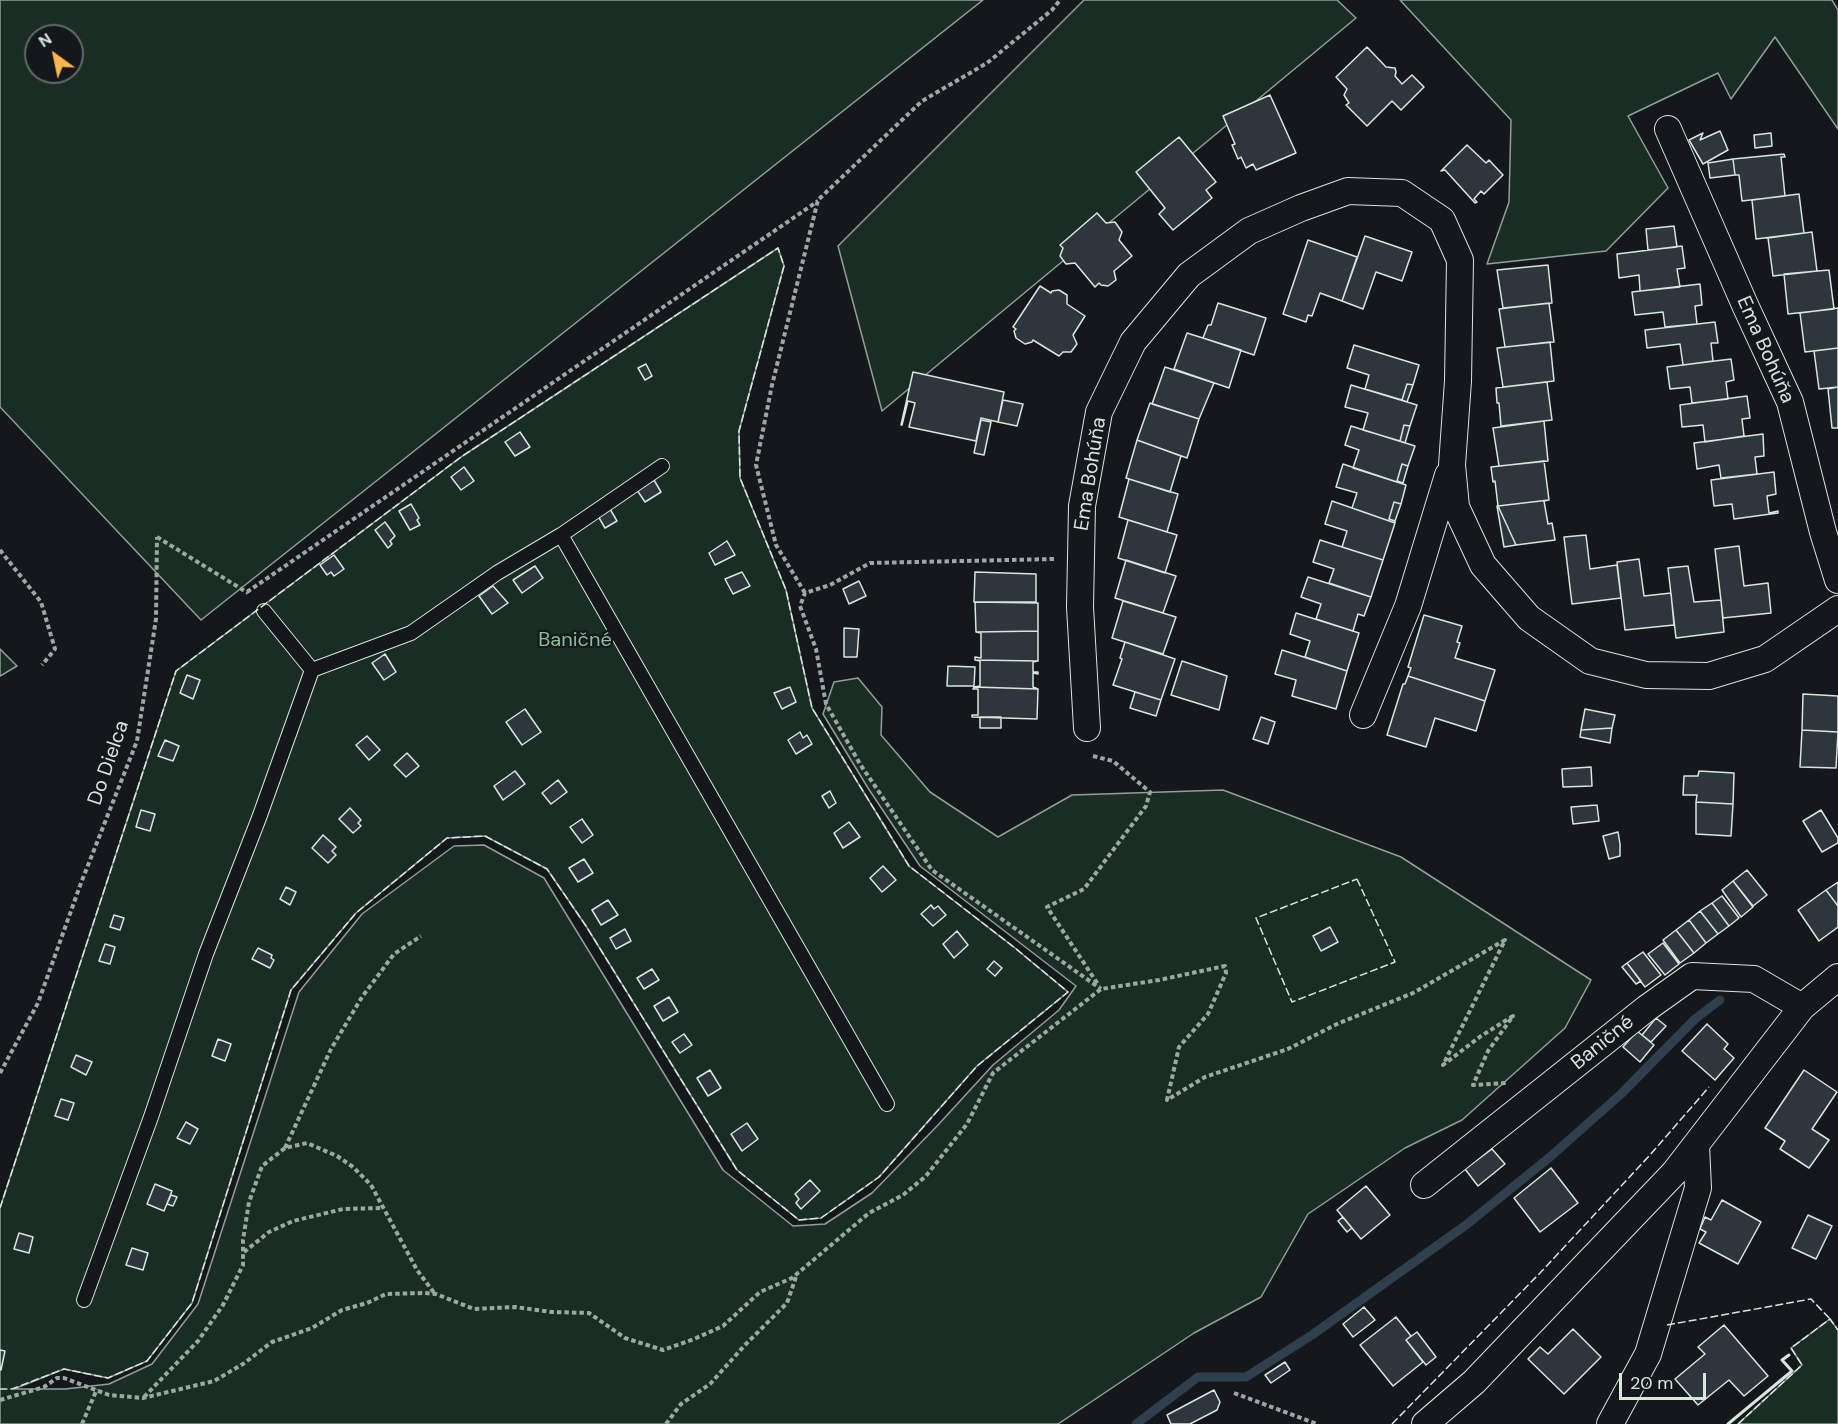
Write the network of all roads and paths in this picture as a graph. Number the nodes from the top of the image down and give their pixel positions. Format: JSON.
{"nodes":[{"id":1,"x":1060,"y":0,"type":"edge"},
{"id":2,"x":1668,"y":129,"type":"dead end"},
{"id":3,"x":819,"y":200,"type":"junction"},
{"id":4,"x":1452,"y":465,"type":"junction"},
{"id":5,"x":662,"y":466,"type":"dead end"},
{"id":6,"x":561,"y":535,"type":"junction"},
{"id":7,"x":0,"y":550,"type":"edge"},
{"id":8,"x":1080,"y":558,"type":"junction"},
{"id":9,"x":1838,"y":580,"type":"edge"},
{"id":10,"x":247,"y":592,"type":"junction"},
{"id":11,"x":805,"y":593,"type":"junction"},
{"id":12,"x":1838,"y":609,"type":"edge"},
{"id":13,"x":264,"y":611,"type":"joint"},
{"id":14,"x":42,"y":665,"type":"dead end"},
{"id":15,"x":312,"y":670,"type":"junction"},
{"id":16,"x":1363,"y":715,"type":"dead end"},
{"id":17,"x":1088,"y":728,"type":"dead end"},
{"id":18,"x":1084,"y":753,"type":"dead end"},
{"id":19,"x":421,"y":936,"type":"dead end"},
{"id":20,"x":1838,"y":977,"type":"edge"},
{"id":21,"x":1101,"y":989,"type":"junction"},
{"id":22,"x":1802,"y":1007,"type":"junction"},
{"id":23,"x":0,"y":1073,"type":"edge"},
{"id":24,"x":1512,"y":1081,"type":"dead end"},
{"id":25,"x":887,"y":1104,"type":"dead end"},
{"id":26,"x":1696,"y":1145,"type":"junction"},
{"id":27,"x":285,"y":1148,"type":"junction"},
{"id":28,"x":1424,"y":1185,"type":"dead end"},
{"id":29,"x":382,"y":1208,"type":"junction"},
{"id":30,"x":243,"y":1252,"type":"junction"},
{"id":31,"x":797,"y":1273,"type":"junction"},
{"id":32,"x":436,"y":1294,"type":"junction"},
{"id":33,"x":84,"y":1300,"type":"dead end"},
{"id":34,"x":97,"y":1389,"type":"junction"},
{"id":35,"x":1234,"y":1393,"type":"dead end"},
{"id":36,"x":143,"y":1398,"type":"junction"},
{"id":37,"x":0,"y":1400,"type":"edge"},
{"id":38,"x":82,"y":1424,"type":"edge"},
{"id":39,"x":666,"y":1424,"type":"edge"},
{"id":40,"x":1317,"y":1424,"type":"edge"},
{"id":41,"x":1425,"y":1424,"type":"edge"},
{"id":42,"x":1610,"y":1424,"type":"edge"}],
"edges":[{"from":1,"to":3,"type":"path"},
{"from":2,"to":9,"type":"street","name":"Ema Bohúňa"},
{"from":3,"to":10,"type":"path"},
{"from":3,"to":11,"type":"path"},
{"from":4,"to":8,"type":"street","name":"Ema Bohúňa"},
{"from":4,"to":12,"type":"street","name":"Ema Bohúňa"},
{"from":4,"to":16,"type":"street","name":"Ema Bohúňa"},
{"from":5,"to":6,"type":"lane"},
{"from":6,"to":15,"type":"lane"},
{"from":6,"to":25,"type":"lane"},
{"from":7,"to":14,"type":"path"},
{"from":8,"to":11,"type":"path"},
{"from":8,"to":17,"type":"street","name":"Ema Bohúňa"},
{"from":10,"to":13,"type":"path","name":"Do Dielca"},
{"from":10,"to":23,"type":"path","name":"Do Dielca"},
{"from":11,"to":21,"type":"path"},
{"from":13,"to":15,"type":"lane"},
{"from":15,"to":33,"type":"lane"},
{"from":18,"to":21,"type":"path"},
{"from":19,"to":27,"type":"path"},
{"from":20,"to":22,"type":"street"},
{"from":21,"to":24,"type":"path"},
{"from":21,"to":31,"type":"path"},
{"from":22,"to":26,"type":"street"},
{"from":22,"to":28,"type":"street","name":"Baničné"},
{"from":26,"to":41,"type":"street"},
{"from":26,"to":42,"type":"street"},
{"from":27,"to":29,"type":"path"},
{"from":27,"to":30,"type":"path"},
{"from":29,"to":30,"type":"path"},
{"from":29,"to":32,"type":"path"},
{"from":30,"to":36,"type":"path"},
{"from":31,"to":32,"type":"path"},
{"from":31,"to":39,"type":"path"},
{"from":32,"to":36,"type":"path"},
{"from":34,"to":36,"type":"path"},
{"from":34,"to":37,"type":"path"},
{"from":34,"to":38,"type":"path"},
{"from":35,"to":40,"type":"path"}]}
